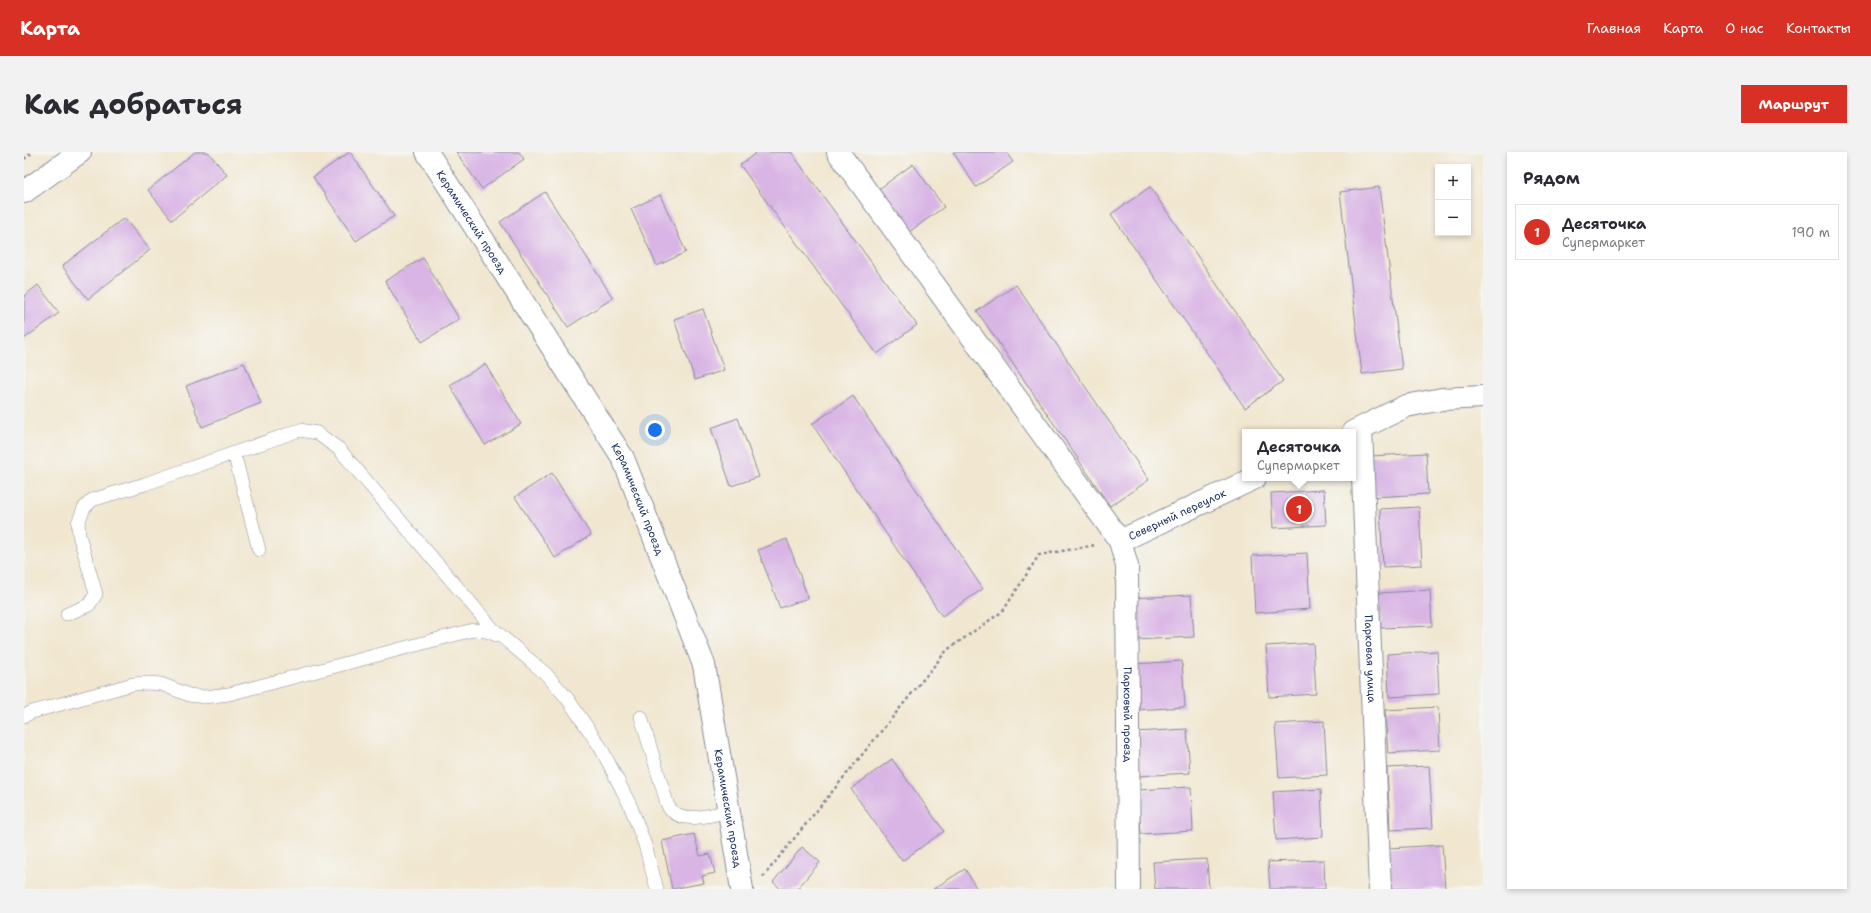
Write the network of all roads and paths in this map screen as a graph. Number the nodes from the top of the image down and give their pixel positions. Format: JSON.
{"nodes":[{"id":1,"x":33,"y":152,"type":"edge"},
{"id":2,"x":80,"y":152,"type":"edge"},
{"id":3,"x":427,"y":152,"type":"edge"},
{"id":4,"x":838,"y":152,"type":"edge"},
{"id":5,"x":24,"y":159,"type":"edge"},
{"id":6,"x":24,"y":192,"type":"edge"},
{"id":7,"x":1483,"y":397,"type":"edge"},
{"id":8,"x":1357,"y":430,"type":"edge"},
{"id":9,"x":234,"y":453,"type":"junction"},
{"id":10,"x":1249,"y":481,"type":"edge"},
{"id":11,"x":1120,"y":541,"type":"junction"},
{"id":12,"x":258,"y":550,"type":"dead end"},
{"id":13,"x":67,"y":614,"type":"dead end"},
{"id":14,"x":508,"y":641,"type":"junction"},
{"id":15,"x":24,"y":716,"type":"edge"},
{"id":16,"x":641,"y":717,"type":"dead end"},
{"id":17,"x":729,"y":811,"type":"junction"},
{"id":18,"x":742,"y":886,"type":"edge"},
{"id":19,"x":657,"y":889,"type":"edge"},
{"id":20,"x":1129,"y":889,"type":"edge"},
{"id":21,"x":1380,"y":889,"type":"edge"}],
"edges":[{"from":1,"to":5,"type":"path"},
{"from":2,"to":6,"type":"street"},
{"from":3,"to":17,"type":"street","name":"Керамический проезд"},
{"from":4,"to":11,"type":"street"},
{"from":7,"to":8,"type":"street"},
{"from":8,"to":21,"type":"street","name":"Парковая улица"},
{"from":9,"to":12,"type":"lane"},
{"from":9,"to":13,"type":"lane"},
{"from":9,"to":14,"type":"lane"},
{"from":10,"to":11,"type":"street","name":"Северный переулок"},
{"from":11,"to":18,"type":"path"},
{"from":11,"to":20,"type":"street","name":"Парковый проезд"},
{"from":14,"to":15,"type":"lane"},
{"from":14,"to":19,"type":"lane"},
{"from":16,"to":17,"type":"lane"},
{"from":17,"to":18,"type":"street","name":"Керамический проезд"}]}
